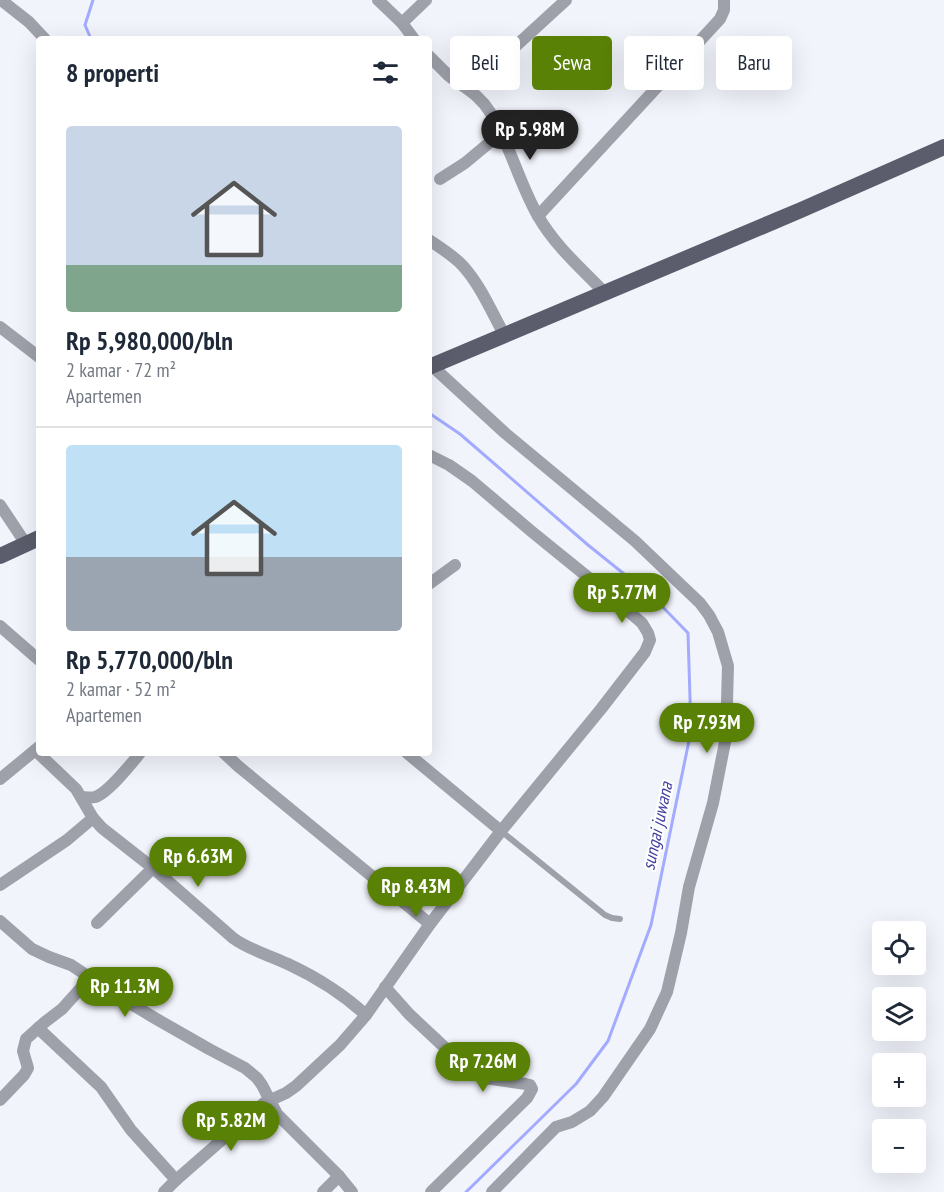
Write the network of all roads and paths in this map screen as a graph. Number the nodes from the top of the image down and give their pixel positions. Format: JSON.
{"nodes":[{"id":1,"x":2,"y":0,"type":"edge"},
{"id":2,"x":378,"y":0,"type":"edge"},
{"id":3,"x":426,"y":0,"type":"edge"},
{"id":4,"x":566,"y":0,"type":"edge"},
{"id":5,"x":724,"y":0,"type":"edge"},
{"id":6,"x":402,"y":23,"type":"junction"},
{"id":7,"x":42,"y":36,"type":"edge"},
{"id":8,"x":412,"y":36,"type":"edge"},
{"id":9,"x":520,"y":42,"type":"edge"},
{"id":10,"x":432,"y":59,"type":"edge"},
{"id":11,"x":450,"y":76,"type":"edge"},
{"id":12,"x":470,"y":90,"type":"edge"},
{"id":13,"x":501,"y":134,"type":"junction"},
{"id":14,"x":944,"y":147,"type":"edge"},
{"id":15,"x":440,"y":179,"type":"dead end"},
{"id":16,"x":538,"y":216,"type":"junction"},
{"id":17,"x":432,"y":242,"type":"edge"},
{"id":18,"x":605,"y":293,"type":"junction"},
{"id":19,"x":0,"y":327,"type":"edge"},
{"id":20,"x":505,"y":336,"type":"junction"},
{"id":21,"x":36,"y":355,"type":"edge"},
{"id":22,"x":432,"y":366,"type":"edge"},
{"id":23,"x":432,"y":369,"type":"edge"},
{"id":24,"x":432,"y":456,"type":"edge"},
{"id":25,"x":0,"y":505,"type":"edge"},
{"id":26,"x":33,"y":541,"type":"edge"},
{"id":27,"x":0,"y":556,"type":"edge"},
{"id":28,"x":455,"y":565,"type":"dead end"},
{"id":29,"x":432,"y":581,"type":"edge"},
{"id":30,"x":0,"y":626,"type":"edge"},
{"id":31,"x":36,"y":657,"type":"edge"},
{"id":32,"x":36,"y":750,"type":"edge"},
{"id":33,"x":44,"y":756,"type":"edge"},
{"id":34,"x":138,"y":756,"type":"edge"},
{"id":35,"x":227,"y":756,"type":"edge"},
{"id":36,"x":411,"y":756,"type":"edge"},
{"id":37,"x":0,"y":779,"type":"edge"},
{"id":38,"x":81,"y":797,"type":"junction"},
{"id":39,"x":93,"y":819,"type":"junction"},
{"id":40,"x":501,"y":831,"type":"junction"},
{"id":41,"x":153,"y":868,"type":"junction"},
{"id":42,"x":0,"y":885,"type":"edge"},
{"id":43,"x":620,"y":919,"type":"dead end"},
{"id":44,"x":0,"y":921,"type":"edge"},
{"id":45,"x":98,"y":923,"type":"dead end"},
{"id":46,"x":430,"y":924,"type":"junction"},
{"id":47,"x":90,"y":978,"type":"junction"},
{"id":48,"x":385,"y":987,"type":"junction"},
{"id":49,"x":366,"y":1015,"type":"junction"},
{"id":50,"x":38,"y":1028,"type":"junction"},
{"id":51,"x":0,"y":1100,"type":"edge"},
{"id":52,"x":270,"y":1100,"type":"junction"},
{"id":53,"x":339,"y":1176,"type":"junction"},
{"id":54,"x":176,"y":1180,"type":"junction"},
{"id":55,"x":164,"y":1192,"type":"edge"},
{"id":56,"x":323,"y":1192,"type":"edge"},
{"id":57,"x":352,"y":1192,"type":"edge"},
{"id":58,"x":431,"y":1192,"type":"edge"},
{"id":59,"x":492,"y":1192,"type":"edge"}],
"edges":[{"from":1,"to":7,"type":"street"},
{"from":2,"to":6,"type":"street"},
{"from":3,"to":6,"type":"street"},
{"from":4,"to":9,"type":"street"},
{"from":5,"to":16,"type":"street"},
{"from":6,"to":8,"type":"street"},
{"from":10,"to":11,"type":"street"},
{"from":12,"to":13,"type":"street"},
{"from":13,"to":15,"type":"street"},
{"from":13,"to":16,"type":"street"},
{"from":14,"to":18,"type":"main road"},
{"from":16,"to":18,"type":"street"},
{"from":17,"to":20,"type":"street"},
{"from":18,"to":20,"type":"main road"},
{"from":19,"to":21,"type":"street"},
{"from":20,"to":22,"type":"main road"},
{"from":23,"to":59,"type":"street"},
{"from":24,"to":40,"type":"street"},
{"from":25,"to":26,"type":"street"},
{"from":26,"to":27,"type":"main road"},
{"from":28,"to":29,"type":"street"},
{"from":30,"to":31,"type":"street"},
{"from":32,"to":37,"type":"street"},
{"from":33,"to":38,"type":"street"},
{"from":34,"to":38,"type":"street"},
{"from":35,"to":46,"type":"street"},
{"from":36,"to":40,"type":"street"},
{"from":38,"to":39,"type":"street"},
{"from":39,"to":41,"type":"street"},
{"from":39,"to":42,"type":"street"},
{"from":40,"to":43,"type":"lane"},
{"from":40,"to":46,"type":"street"},
{"from":41,"to":45,"type":"street"},
{"from":41,"to":49,"type":"street"},
{"from":44,"to":47,"type":"street"},
{"from":46,"to":48,"type":"street"},
{"from":47,"to":50,"type":"street"},
{"from":47,"to":52,"type":"street"},
{"from":48,"to":49,"type":"street"},
{"from":48,"to":58,"type":"street"},
{"from":49,"to":52,"type":"street"},
{"from":50,"to":51,"type":"street"},
{"from":50,"to":54,"type":"street"},
{"from":52,"to":53,"type":"street"},
{"from":52,"to":54,"type":"street"},
{"from":53,"to":56,"type":"street"},
{"from":53,"to":57,"type":"street"},
{"from":54,"to":55,"type":"street"}]}
